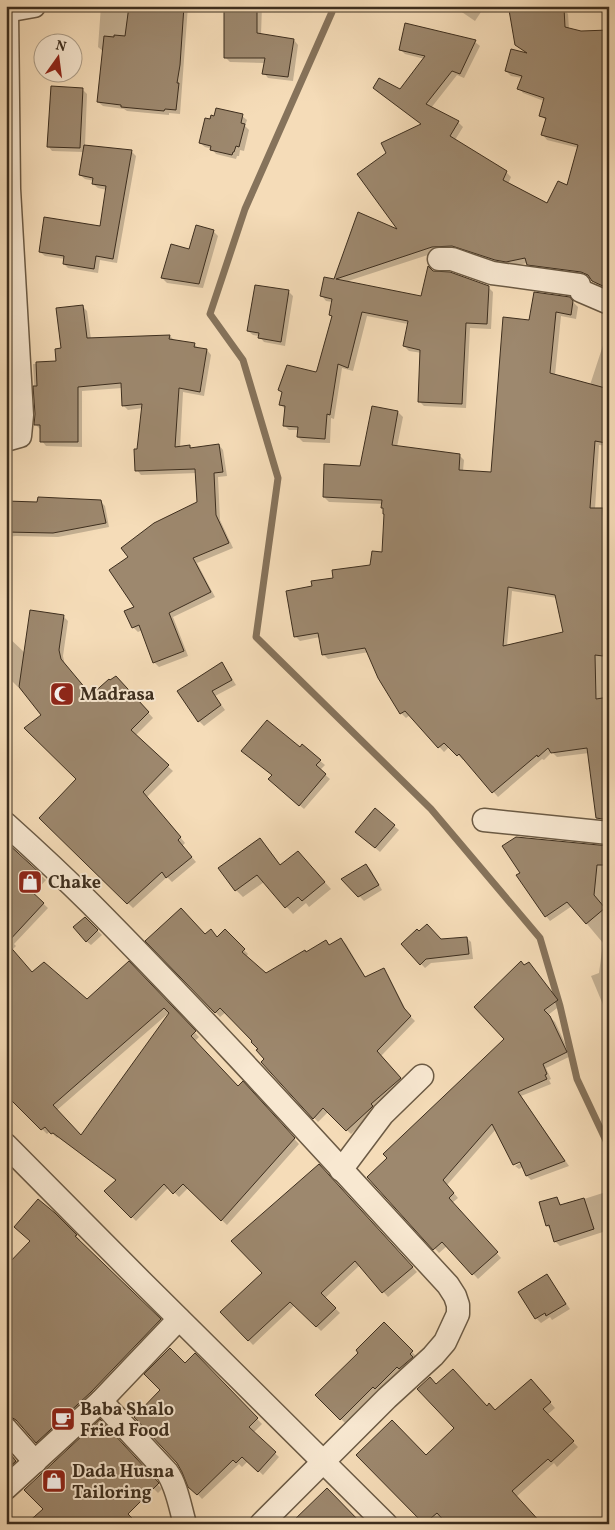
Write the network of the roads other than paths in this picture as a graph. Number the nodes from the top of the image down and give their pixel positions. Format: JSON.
{"nodes":[{"id":1,"x":34,"y":6,"type":"edge"},
{"id":2,"x":7,"y":11,"type":"edge"},
{"id":3,"x":439,"y":259,"type":"dead end"},
{"id":4,"x":609,"y":303,"type":"edge"},
{"id":5,"x":6,"y":440,"type":"edge"},
{"id":6,"x":484,"y":820,"type":"dead end"},
{"id":7,"x":6,"y":824,"type":"edge"},
{"id":8,"x":609,"y":833,"type":"edge"},
{"id":9,"x":422,"y":1076,"type":"dead end"},
{"id":10,"x":6,"y":1145,"type":"edge"},
{"id":11,"x":341,"y":1170,"type":"junction"},
{"id":12,"x":179,"y":1319,"type":"junction"},
{"id":13,"x":101,"y":1401,"type":"junction"},
{"id":14,"x":6,"y":1429,"type":"edge"},
{"id":15,"x":35,"y":1462,"type":"junction"},
{"id":16,"x":323,"y":1462,"type":"junction"},
{"id":17,"x":6,"y":1488,"type":"edge"},
{"id":18,"x":185,"y":1524,"type":"edge"},
{"id":19,"x":261,"y":1524,"type":"edge"},
{"id":20,"x":386,"y":1524,"type":"edge"}],
"edges":[{"from":1,"to":2,"type":"street"},
{"from":2,"to":5,"type":"street"},
{"from":3,"to":4,"type":"street"},
{"from":6,"to":8,"type":"street"},
{"from":7,"to":11,"type":"street"},
{"from":9,"to":11,"type":"street"},
{"from":10,"to":12,"type":"street"},
{"from":11,"to":16,"type":"street"},
{"from":12,"to":13,"type":"street"},
{"from":12,"to":16,"type":"street"},
{"from":13,"to":15,"type":"street"},
{"from":13,"to":18,"type":"street"},
{"from":14,"to":15,"type":"street"},
{"from":15,"to":17,"type":"street"},
{"from":16,"to":19,"type":"street"},
{"from":16,"to":20,"type":"street"}]}
